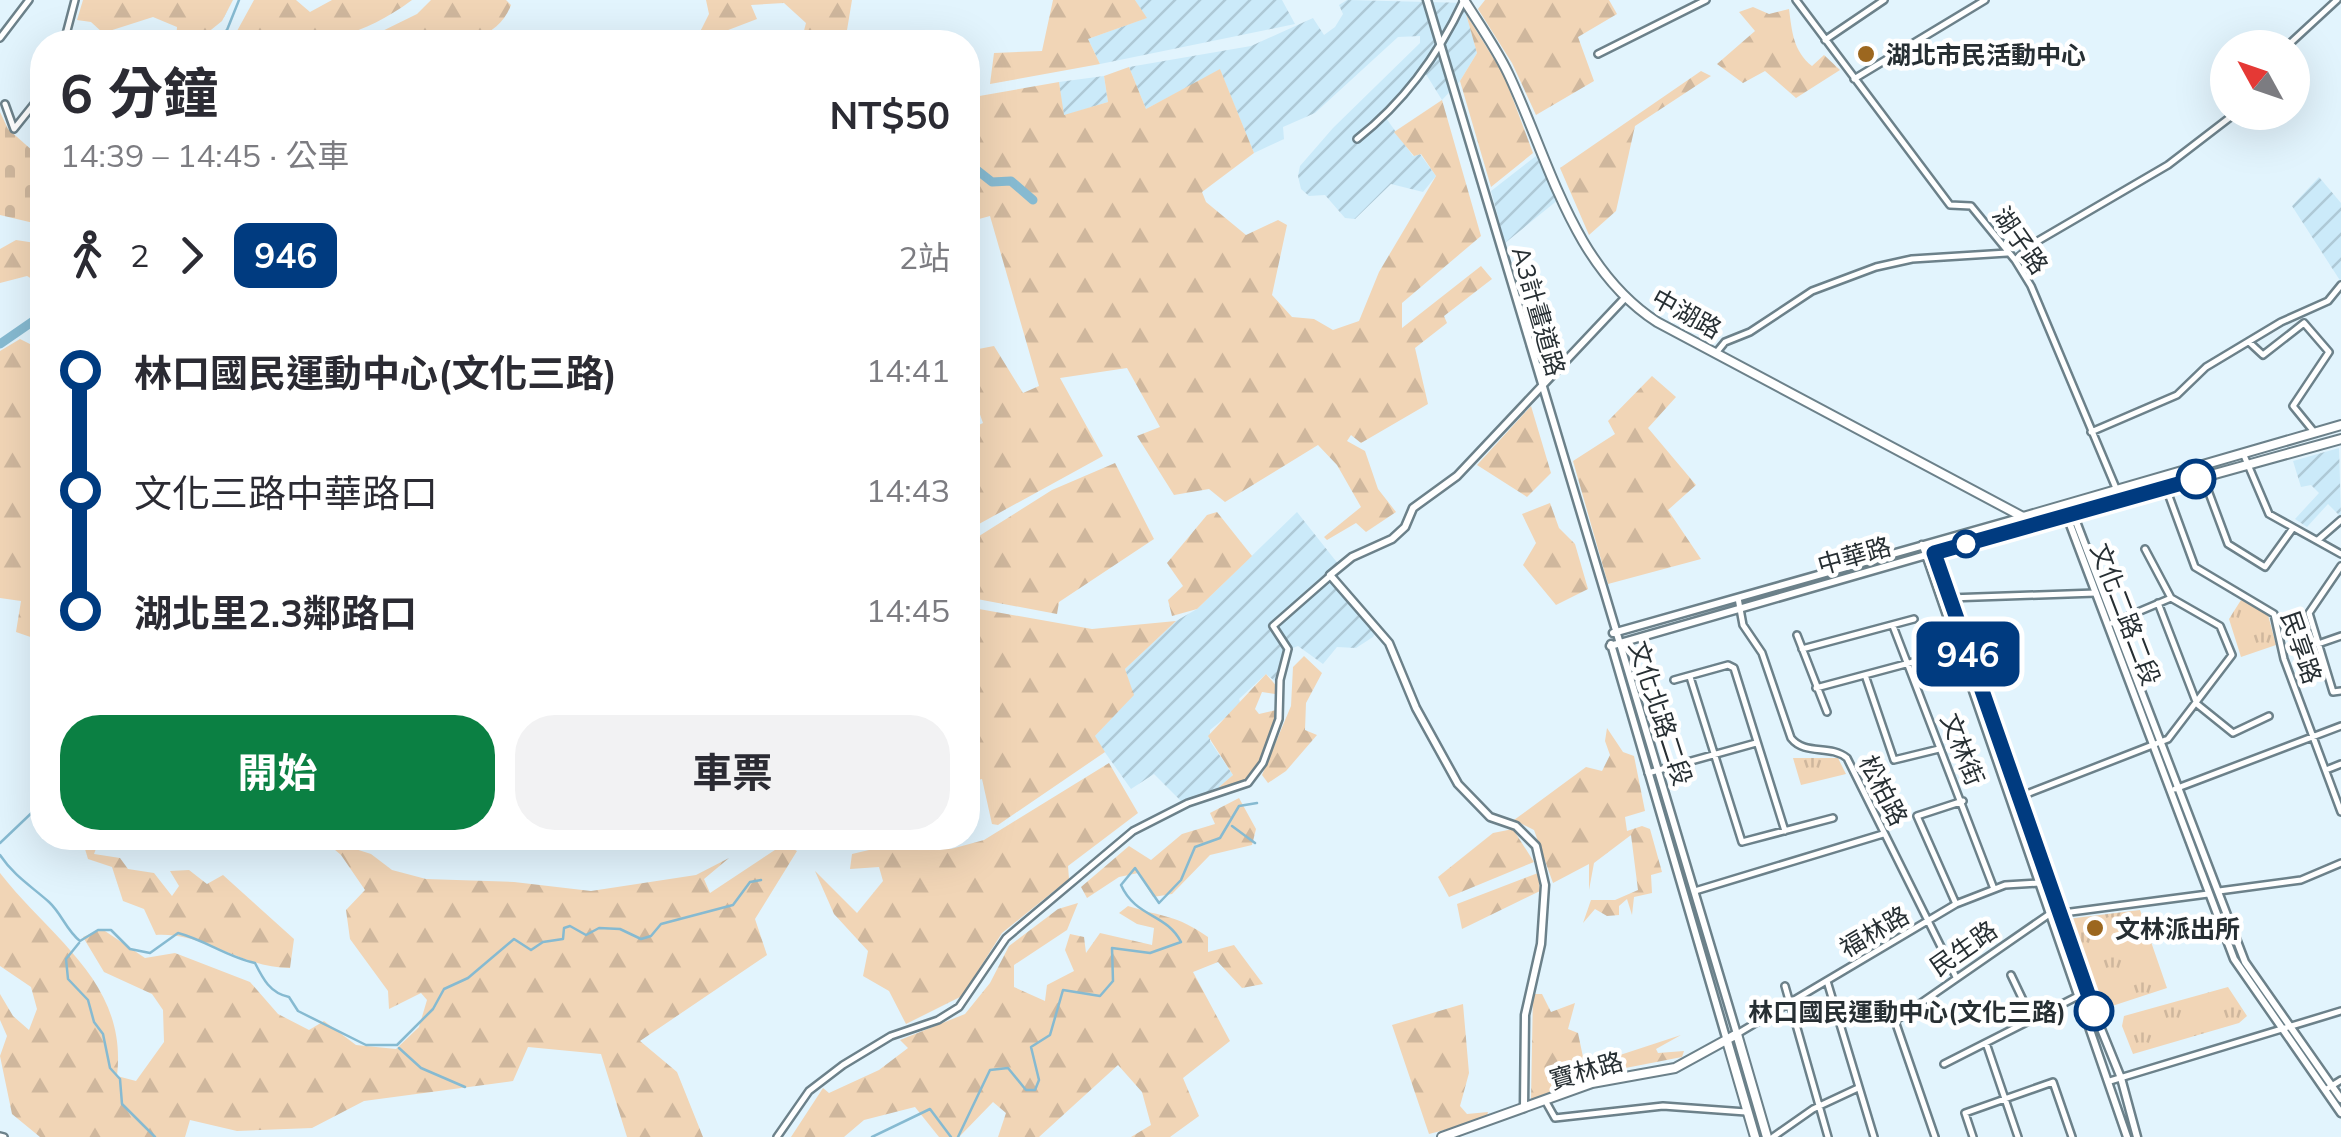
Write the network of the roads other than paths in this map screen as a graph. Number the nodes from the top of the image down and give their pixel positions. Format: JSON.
{"nodes":[{"id":1,"x":29,"y":0,"type":"edge"},
{"id":2,"x":75,"y":0,"type":"edge"},
{"id":3,"x":1427,"y":0,"type":"edge"},
{"id":4,"x":1464,"y":0,"type":"edge"},
{"id":5,"x":1706,"y":0,"type":"edge"},
{"id":6,"x":1796,"y":0,"type":"edge"},
{"id":7,"x":1884,"y":0,"type":"edge"},
{"id":8,"x":1985,"y":0,"type":"edge"},
{"id":9,"x":2337,"y":0,"type":"edge"},
{"id":10,"x":67,"y":30,"type":"edge"},
{"id":11,"x":2304,"y":30,"type":"edge"},
{"id":12,"x":0,"y":38,"type":"edge"},
{"id":13,"x":1825,"y":40,"type":"junction"},
{"id":14,"x":1441,"y":48,"type":"junction"},
{"id":15,"x":1598,"y":54,"type":"dead end"},
{"id":16,"x":1854,"y":79,"type":"junction"},
{"id":17,"x":5,"y":104,"type":"dead end"},
{"id":18,"x":30,"y":109,"type":"edge"},
{"id":19,"x":2214,"y":130,"type":"edge"},
{"id":20,"x":1358,"y":140,"type":"dead end"},
{"id":21,"x":2008,"y":253,"type":"junction"},
{"id":22,"x":2016,"y":260,"type":"junction"},
{"id":23,"x":2341,"y":285,"type":"edge"},
{"id":24,"x":1624,"y":299,"type":"junction"},
{"id":25,"x":2298,"y":315,"type":"junction"},
{"id":26,"x":2304,"y":323,"type":"junction"},
{"id":27,"x":2249,"y":342,"type":"junction"},
{"id":28,"x":1716,"y":353,"type":"junction"},
{"id":29,"x":1540,"y":386,"type":"junction"},
{"id":30,"x":2341,"y":425,"type":"edge"},
{"id":31,"x":2092,"y":432,"type":"junction"},
{"id":32,"x":2315,"y":433,"type":"junction"},
{"id":33,"x":2341,"y":438,"type":"edge"},
{"id":34,"x":2244,"y":453,"type":"junction"},
{"id":35,"x":2247,"y":466,"type":"junction"},
{"id":36,"x":2162,"y":475,"type":"junction"},
{"id":37,"x":2203,"y":477,"type":"junction"},
{"id":38,"x":2115,"y":487,"type":"junction"},
{"id":39,"x":2166,"y":487,"type":"junction"},
{"id":40,"x":2121,"y":500,"type":"junction"},
{"id":41,"x":2064,"y":503,"type":"junction"},
{"id":42,"x":2069,"y":514,"type":"junction"},
{"id":43,"x":2341,"y":520,"type":"edge"},
{"id":44,"x":2025,"y":522,"type":"junction"},
{"id":45,"x":2293,"y":528,"type":"junction"},
{"id":46,"x":2318,"y":540,"type":"junction"},
{"id":47,"x":1922,"y":545,"type":"junction"},
{"id":48,"x":2145,"y":549,"type":"dead end"},
{"id":49,"x":1934,"y":553,"type":"junction"},
{"id":50,"x":2341,"y":554,"type":"edge"},
{"id":51,"x":1924,"y":556,"type":"junction"},
{"id":52,"x":2341,"y":566,"type":"edge"},
{"id":53,"x":1330,"y":576,"type":"junction"},
{"id":54,"x":2097,"y":593,"type":"junction"},
{"id":55,"x":1738,"y":598,"type":"junction"},
{"id":56,"x":1949,"y":598,"type":"junction"},
{"id":57,"x":2170,"y":598,"type":"junction"},
{"id":58,"x":2158,"y":604,"type":"junction"},
{"id":59,"x":1740,"y":609,"type":"junction"},
{"id":60,"x":1914,"y":619,"type":"dead end"},
{"id":61,"x":2112,"y":623,"type":"junction"},
{"id":62,"x":1894,"y":626,"type":"junction"},
{"id":63,"x":1613,"y":633,"type":"junction"},
{"id":64,"x":1798,"y":634,"type":"dead end"},
{"id":65,"x":2341,"y":636,"type":"edge"},
{"id":66,"x":1622,"y":643,"type":"junction"},
{"id":67,"x":2318,"y":644,"type":"junction"},
{"id":68,"x":1610,"y":646,"type":"junction"},
{"id":69,"x":1966,"y":647,"type":"junction"},
{"id":70,"x":1802,"y":650,"type":"junction"},
{"id":71,"x":1956,"y":650,"type":"junction"},
{"id":72,"x":1909,"y":664,"type":"junction"},
{"id":73,"x":1864,"y":675,"type":"junction"},
{"id":74,"x":1690,"y":677,"type":"junction"},
{"id":75,"x":1674,"y":680,"type":"dead end"},
{"id":76,"x":1816,"y":688,"type":"junction"},
{"id":77,"x":2341,"y":691,"type":"edge"},
{"id":78,"x":2196,"y":704,"type":"junction"},
{"id":79,"x":1827,"y":712,"type":"dead end"},
{"id":80,"x":2269,"y":716,"type":"dead end"},
{"id":81,"x":2341,"y":726,"type":"edge"},
{"id":82,"x":2313,"y":736,"type":"junction"},
{"id":83,"x":1757,"y":742,"type":"junction"},
{"id":84,"x":2159,"y":744,"type":"junction"},
{"id":85,"x":1939,"y":749,"type":"junction"},
{"id":86,"x":1714,"y":755,"type":"junction"},
{"id":87,"x":2341,"y":764,"type":"edge"},
{"id":88,"x":1660,"y":770,"type":"junction"},
{"id":89,"x":2326,"y":770,"type":"junction"},
{"id":90,"x":1648,"y":773,"type":"junction"},
{"id":91,"x":2176,"y":788,"type":"junction"},
{"id":92,"x":2014,"y":799,"type":"junction"},
{"id":93,"x":1962,"y":801,"type":"junction"},
{"id":94,"x":2341,"y":812,"type":"edge"},
{"id":95,"x":1834,"y":818,"type":"dead end"},
{"id":96,"x":1785,"y":832,"type":"junction"},
{"id":97,"x":1883,"y":834,"type":"junction"},
{"id":98,"x":2341,"y":863,"type":"edge"},
{"id":99,"x":2043,"y":882,"type":"junction"},
{"id":100,"x":1994,"y":889,"type":"junction"},
{"id":101,"x":1695,"y":891,"type":"junction"},
{"id":102,"x":2213,"y":892,"type":"junction"},
{"id":103,"x":1956,"y":904,"type":"junction"},
{"id":104,"x":2059,"y":914,"type":"junction"},
{"id":105,"x":2048,"y":915,"type":"junction"},
{"id":106,"x":1930,"y":921,"type":"junction"},
{"id":107,"x":2011,"y":976,"type":"dead end"},
{"id":108,"x":1956,"y":977,"type":"junction"},
{"id":109,"x":1827,"y":981,"type":"junction"},
{"id":110,"x":1785,"y":986,"type":"dead end"},
{"id":111,"x":2086,"y":992,"type":"junction"},
{"id":112,"x":2076,"y":995,"type":"junction"},
{"id":113,"x":1790,"y":1003,"type":"junction"},
{"id":114,"x":2341,"y":1011,"type":"edge"},
{"id":115,"x":2032,"y":1019,"type":"junction"},
{"id":116,"x":2283,"y":1027,"type":"junction"},
{"id":117,"x":1737,"y":1034,"type":"junction"},
{"id":118,"x":1727,"y":1041,"type":"junction"},
{"id":119,"x":1986,"y":1043,"type":"junction"},
{"id":120,"x":1944,"y":1064,"type":"dead end"},
{"id":121,"x":2121,"y":1078,"type":"junction"},
{"id":122,"x":2341,"y":1080,"type":"edge"},
{"id":123,"x":2110,"y":1082,"type":"junction"},
{"id":124,"x":1858,"y":1088,"type":"junction"},
{"id":125,"x":2328,"y":1088,"type":"junction"},
{"id":126,"x":2005,"y":1098,"type":"junction"},
{"id":127,"x":2341,"y":1099,"type":"edge"},
{"id":128,"x":1546,"y":1102,"type":"junction"},
{"id":129,"x":1819,"y":1107,"type":"junction"},
{"id":130,"x":1524,"y":1110,"type":"junction"},
{"id":131,"x":1748,"y":1112,"type":"junction"},
{"id":132,"x":2341,"y":1113,"type":"edge"},
{"id":133,"x":778,"y":1137,"type":"edge"},
{"id":134,"x":1442,"y":1137,"type":"edge"},
{"id":135,"x":1756,"y":1137,"type":"edge"},
{"id":136,"x":1770,"y":1137,"type":"edge"},
{"id":137,"x":1828,"y":1137,"type":"edge"},
{"id":138,"x":1874,"y":1137,"type":"edge"},
{"id":139,"x":1935,"y":1137,"type":"edge"},
{"id":140,"x":1973,"y":1137,"type":"edge"},
{"id":141,"x":2018,"y":1137,"type":"edge"},
{"id":142,"x":2072,"y":1137,"type":"edge"},
{"id":143,"x":2126,"y":1137,"type":"edge"},
{"id":144,"x":2137,"y":1137,"type":"edge"}],
"edges":[{"from":1,"to":12,"type":"street"},
{"from":2,"to":10,"type":"street"},
{"from":3,"to":14,"type":"street","name":"A3計畫道路"},
{"from":4,"to":14,"type":"street"},
{"from":4,"to":24,"type":"main road","name":"中湖路"},
{"from":5,"to":15,"type":"street"},
{"from":6,"to":13,"type":"street","name":"湖子路"},
{"from":7,"to":13,"type":"street"},
{"from":8,"to":16,"type":"street"},
{"from":9,"to":11,"type":"street"},
{"from":13,"to":16,"type":"street","name":"湖子路"},
{"from":14,"to":20,"type":"street"},
{"from":14,"to":29,"type":"street","name":"A3計畫道路"},
{"from":16,"to":21,"type":"street","name":"湖子路"},
{"from":17,"to":18,"type":"street"},
{"from":19,"to":22,"type":"street"},
{"from":21,"to":22,"type":"street","name":"湖子路"},
{"from":21,"to":28,"type":"street"},
{"from":22,"to":31,"type":"street","name":"湖子路"},
{"from":23,"to":25,"type":"street"},
{"from":24,"to":28,"type":"main road","name":"中湖路"},
{"from":24,"to":29,"type":"street"},
{"from":25,"to":26,"type":"street"},
{"from":25,"to":27,"type":"street"},
{"from":26,"to":27,"type":"street"},
{"from":26,"to":32,"type":"street"},
{"from":27,"to":31,"type":"street"},
{"from":28,"to":44,"type":"main road","name":"中湖路"},
{"from":29,"to":53,"type":"street"},
{"from":29,"to":63,"type":"street","name":"A3計畫道路"},
{"from":30,"to":32,"type":"main road","name":"中華路"},
{"from":31,"to":38,"type":"street","name":"湖子路"},
{"from":32,"to":34,"type":"main road","name":"中華路"},
{"from":33,"to":35,"type":"main road","name":"中華路"},
{"from":34,"to":35,"type":"street"},
{"from":34,"to":36,"type":"main road","name":"中華路"},
{"from":35,"to":37,"type":"main road","name":"中華路"},
{"from":35,"to":45,"type":"street"},
{"from":36,"to":38,"type":"main road","name":"中華路"},
{"from":36,"to":39,"type":"street","name":"民享路"},
{"from":37,"to":39,"type":"main road","name":"中華路"},
{"from":37,"to":45,"type":"street"},
{"from":38,"to":40,"type":"street","name":"湖子路"},
{"from":38,"to":41,"type":"main road","name":"中華路"},
{"from":39,"to":40,"type":"main road","name":"中華路"},
{"from":39,"to":82,"type":"street","name":"民享路"},
{"from":40,"to":42,"type":"main road","name":"中華路"},
{"from":41,"to":42,"type":"street","name":"文化二路二段"},
{"from":41,"to":44,"type":"main road","name":"中華路"},
{"from":42,"to":44,"type":"main road","name":"中華路"},
{"from":42,"to":54,"type":"street","name":"文化二路二段"},
{"from":42,"to":61,"type":"street","name":"文化二路二段"},
{"from":43,"to":46,"type":"street"},
{"from":44,"to":47,"type":"street","name":"中華路"},
{"from":44,"to":49,"type":"street","name":"中華路"},
{"from":45,"to":46,"type":"street"},
{"from":46,"to":50,"type":"street"},
{"from":47,"to":49,"type":"street"},
{"from":47,"to":51,"type":"street"},
{"from":47,"to":55,"type":"street","name":"中華路"},
{"from":48,"to":57,"type":"street"},
{"from":49,"to":51,"type":"street","name":"中華路"},
{"from":49,"to":56,"type":"street"},
{"from":51,"to":59,"type":"street","name":"中華路"},
{"from":51,"to":71,"type":"street"},
{"from":52,"to":67,"type":"street"},
{"from":53,"to":130,"type":"street"},
{"from":53,"to":133,"type":"street"},
{"from":54,"to":56,"type":"street"},
{"from":54,"to":61,"type":"street","name":"文化二路二段"},
{"from":55,"to":59,"type":"street","name":"松柏路"},
{"from":55,"to":63,"type":"street","name":"中華路"},
{"from":56,"to":69,"type":"street"},
{"from":57,"to":58,"type":"street"},
{"from":57,"to":78,"type":"street"},
{"from":58,"to":61,"type":"street"},
{"from":58,"to":78,"type":"street"},
{"from":59,"to":66,"type":"street","name":"中華路"},
{"from":59,"to":97,"type":"street","name":"松柏路"},
{"from":60,"to":62,"type":"street"},
{"from":61,"to":84,"type":"street","name":"文化二路二段"},
{"from":62,"to":70,"type":"street"},
{"from":62,"to":72,"type":"street","name":"文林街"},
{"from":63,"to":66,"type":"street","name":"文化北路二段"},
{"from":63,"to":68,"type":"street","name":"文化北路二段"},
{"from":64,"to":70,"type":"street"},
{"from":65,"to":67,"type":"street"},
{"from":66,"to":68,"type":"street","name":"中華路"},
{"from":66,"to":88,"type":"street","name":"文化北路二段"},
{"from":67,"to":77,"type":"street"},
{"from":68,"to":90,"type":"street","name":"文化北路二段"},
{"from":69,"to":71,"type":"street"},
{"from":69,"to":92,"type":"street"},
{"from":70,"to":76,"type":"street"},
{"from":71,"to":72,"type":"street"},
{"from":71,"to":92,"type":"street"},
{"from":72,"to":73,"type":"street"},
{"from":72,"to":85,"type":"street","name":"文林街"},
{"from":73,"to":76,"type":"street"},
{"from":73,"to":85,"type":"street"},
{"from":74,"to":75,"type":"street"},
{"from":74,"to":83,"type":"street"},
{"from":74,"to":86,"type":"street"},
{"from":76,"to":79,"type":"street"},
{"from":78,"to":80,"type":"street"},
{"from":78,"to":84,"type":"street"},
{"from":81,"to":82,"type":"street"},
{"from":82,"to":89,"type":"street","name":"民享路"},
{"from":82,"to":91,"type":"street"},
{"from":83,"to":86,"type":"street"},
{"from":83,"to":96,"type":"street"},
{"from":84,"to":91,"type":"street","name":"文化二路二段"},
{"from":84,"to":92,"type":"street"},
{"from":85,"to":93,"type":"street","name":"文林街"},
{"from":86,"to":88,"type":"street"},
{"from":86,"to":96,"type":"street"},
{"from":87,"to":89,"type":"street"},
{"from":88,"to":90,"type":"street"},
{"from":88,"to":101,"type":"street","name":"文化北路二段"},
{"from":89,"to":94,"type":"street","name":"民享路"},
{"from":90,"to":118,"type":"street","name":"文化北路二段"},
{"from":91,"to":102,"type":"street","name":"文化二路二段"},
{"from":92,"to":99,"type":"street"},
{"from":93,"to":100,"type":"street","name":"文林街"},
{"from":93,"to":103,"type":"street"},
{"from":95,"to":96,"type":"street"},
{"from":97,"to":101,"type":"street"},
{"from":97,"to":106,"type":"street","name":"松柏路"},
{"from":98,"to":102,"type":"street"},
{"from":99,"to":100,"type":"street","name":"福林路"},
{"from":99,"to":104,"type":"street"},
{"from":99,"to":105,"type":"street"},
{"from":100,"to":103,"type":"street","name":"福林路"},
{"from":101,"to":117,"type":"street","name":"文化北路二段"},
{"from":102,"to":104,"type":"street"},
{"from":102,"to":116,"type":"street","name":"文化二路二段"},
{"from":103,"to":106,"type":"street","name":"福林路"},
{"from":104,"to":105,"type":"street","name":"民生路"},
{"from":104,"to":111,"type":"street"},
{"from":105,"to":108,"type":"street","name":"民生路"},
{"from":105,"to":112,"type":"street"},
{"from":106,"to":108,"type":"street","name":"松柏路"},
{"from":106,"to":109,"type":"street","name":"福林路"},
{"from":107,"to":115,"type":"street"},
{"from":108,"to":139,"type":"street","name":"民生路"},
{"from":109,"to":113,"type":"street","name":"福林路"},
{"from":109,"to":124,"type":"street"},
{"from":110,"to":113,"type":"street"},
{"from":111,"to":112,"type":"street"},
{"from":111,"to":121,"type":"street"},
{"from":112,"to":115,"type":"street"},
{"from":112,"to":123,"type":"street"},
{"from":113,"to":117,"type":"street","name":"福林路"},
{"from":113,"to":129,"type":"street"},
{"from":114,"to":116,"type":"street"},
{"from":115,"to":119,"type":"street"},
{"from":116,"to":121,"type":"street"},
{"from":116,"to":125,"type":"street","name":"文化二路二段"},
{"from":117,"to":118,"type":"main road","name":"寶林路"},
{"from":117,"to":136,"type":"main road","name":"文化北路二段"},
{"from":118,"to":128,"type":"main road","name":"寶林路"},
{"from":118,"to":131,"type":"main road","name":"文化北路二段"},
{"from":119,"to":120,"type":"street"},
{"from":119,"to":126,"type":"street"},
{"from":121,"to":123,"type":"street"},
{"from":121,"to":144,"type":"street"},
{"from":122,"to":125,"type":"street"},
{"from":123,"to":143,"type":"street"},
{"from":124,"to":129,"type":"street"},
{"from":124,"to":138,"type":"street"},
{"from":125,"to":127,"type":"street","name":"文化二路二段"},
{"from":125,"to":132,"type":"street","name":"文化二路二段"},
{"from":126,"to":140,"type":"street"},
{"from":126,"to":141,"type":"street"},
{"from":126,"to":142,"type":"street"},
{"from":128,"to":130,"type":"main road","name":"寶林路"},
{"from":128,"to":131,"type":"street"},
{"from":129,"to":136,"type":"street"},
{"from":129,"to":137,"type":"street"},
{"from":130,"to":134,"type":"main road","name":"寶林路"},
{"from":131,"to":135,"type":"main road","name":"文化北路二段"}]}
